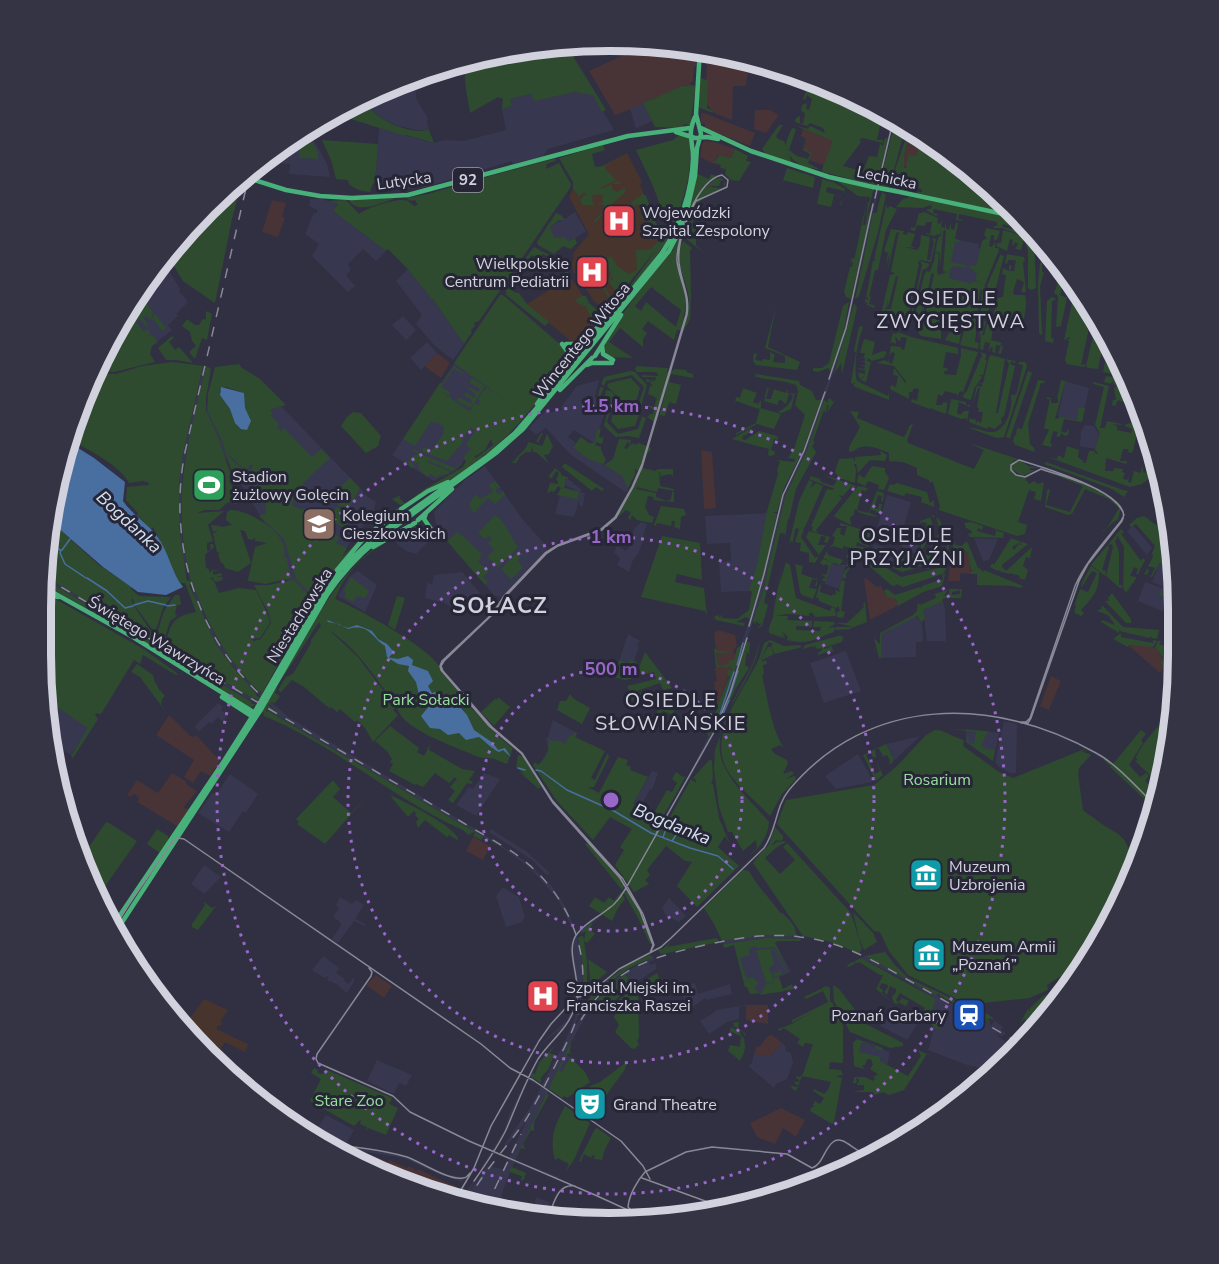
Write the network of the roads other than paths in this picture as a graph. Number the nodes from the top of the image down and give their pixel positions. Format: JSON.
{"nodes":[{"id":1,"x":699,"y":59,"type":"edge"},
{"id":2,"x":696,"y":114,"type":"junction"},
{"id":3,"x":691,"y":128,"type":"junction"},
{"id":4,"x":699,"y":128,"type":"junction"},
{"id":5,"x":671,"y":131,"type":"junction"},
{"id":6,"x":690,"y":136,"type":"junction"},
{"id":7,"x":700,"y":137,"type":"junction"},
{"id":8,"x":708,"y":137,"type":"junction"},
{"id":9,"x":697,"y":146,"type":"junction"},
{"id":10,"x":753,"y":152,"type":"junction"},
{"id":11,"x":253,"y":180,"type":"edge"},
{"id":12,"x":1003,"y":214,"type":"edge"},
{"id":13,"x":636,"y":292,"type":"junction"},
{"id":14,"x":614,"y":312,"type":"junction"},
{"id":15,"x":582,"y":343,"type":"junction"},
{"id":16,"x":603,"y":343,"type":"junction"},
{"id":17,"x":566,"y":362,"type":"junction"},
{"id":18,"x":580,"y":371,"type":"junction"},
{"id":19,"x":542,"y":408,"type":"junction"},
{"id":20,"x":517,"y":430,"type":"junction"},
{"id":21,"x":472,"y":471,"type":"junction"},
{"id":22,"x":456,"y":479,"type":"junction"},
{"id":23,"x":391,"y":509,"type":"dead end"},
{"id":24,"x":412,"y":512,"type":"junction"},
{"id":25,"x":426,"y":513,"type":"junction"},
{"id":26,"x":390,"y":517,"type":"junction"},
{"id":27,"x":431,"y":529,"type":"dead end"},
{"id":28,"x":356,"y":559,"type":"junction"},
{"id":29,"x":52,"y":591,"type":"edge"},
{"id":30,"x":51,"y":593,"type":"edge"},
{"id":31,"x":314,"y":609,"type":"junction"},
{"id":32,"x":255,"y":716,"type":"junction"},
{"id":33,"x":178,"y":834,"type":"junction"},
{"id":34,"x":118,"y":919,"type":"edge"},
{"id":35,"x":121,"y":924,"type":"edge"}],
"edges":[{"from":1,"to":2,"type":"main road"},
{"from":2,"to":3,"type":"main road","name":"Wincentego Witosa"},
{"from":2,"to":4,"type":"main road"},
{"from":3,"to":4,"type":"main road","number":"92"},
{"from":3,"to":5,"type":"main road","name":"Lutycka","number":"92"},
{"from":3,"to":6,"type":"main road","name":"Wincentego Witosa"},
{"from":4,"to":7,"type":"main road"},
{"from":4,"to":10,"type":"main road","name":"Lechicka","number":"92"},
{"from":5,"to":6,"type":"main road","name":"Lutycka","number":"92"},
{"from":5,"to":11,"type":"main road","name":"Lutycka","number":"92","bridge":true},
{"from":6,"to":7,"type":"main road","number":"92"},
{"from":6,"to":14,"type":"main road","name":"Wincentego Witosa"},
{"from":7,"to":8,"type":"main road","name":"Lechicka","number":"92"},
{"from":7,"to":9,"type":"main road","name":"Wincentego Witosa"},
{"from":8,"to":9,"type":"main road"},
{"from":8,"to":10,"type":"main road","name":"Lechicka","number":"92"},
{"from":9,"to":13,"type":"main road","name":"Wincentego Witosa"},
{"from":10,"to":12,"type":"main road","name":"Lechicka","number":"92","bridge":true},
{"from":13,"to":16,"type":"main road"},
{"from":13,"to":19,"type":"main road","name":"Wincentego Witosa"},
{"from":14,"to":15,"type":"main road"},
{"from":14,"to":20,"type":"main road","name":"Wincentego Witosa"},
{"from":15,"to":17,"type":"main road"},
{"from":15,"to":17,"type":"main road"},
{"from":16,"to":18,"type":"main road"},
{"from":16,"to":18,"type":"main road"},
{"from":17,"to":20,"type":"main road"},
{"from":18,"to":19,"type":"main road"},
{"from":19,"to":21,"type":"main road","name":"Wincentego Witosa"},
{"from":20,"to":22,"type":"main road","name":"Wincentego Witosa"},
{"from":21,"to":24,"type":"main road","name":"Wincentego Witosa"},
{"from":21,"to":25,"type":"main road"},
{"from":22,"to":24,"type":"main road","name":"Wincentego Witosa"},
{"from":22,"to":26,"type":"main road"},
{"from":23,"to":26,"type":"main road"},
{"from":24,"to":28,"type":"main road","name":"Niestachowska"},
{"from":24,"to":31,"type":"main road","name":"Niestachowska"},
{"from":25,"to":27,"type":"main road"},
{"from":25,"to":28,"type":"main road"},
{"from":26,"to":31,"type":"main road"},
{"from":28,"to":32,"type":"main road","name":"Niestachowska"},
{"from":29,"to":32,"type":"main road","name":"Świętego Wawrzyńca"},
{"from":30,"to":32,"type":"main road","name":"Świętego Wawrzyńca"},
{"from":31,"to":32,"type":"main road","name":"Niestachowska"},
{"from":32,"to":33,"type":"main road"},
{"from":33,"to":34,"type":"main road"},
{"from":33,"to":35,"type":"main road"}]}
